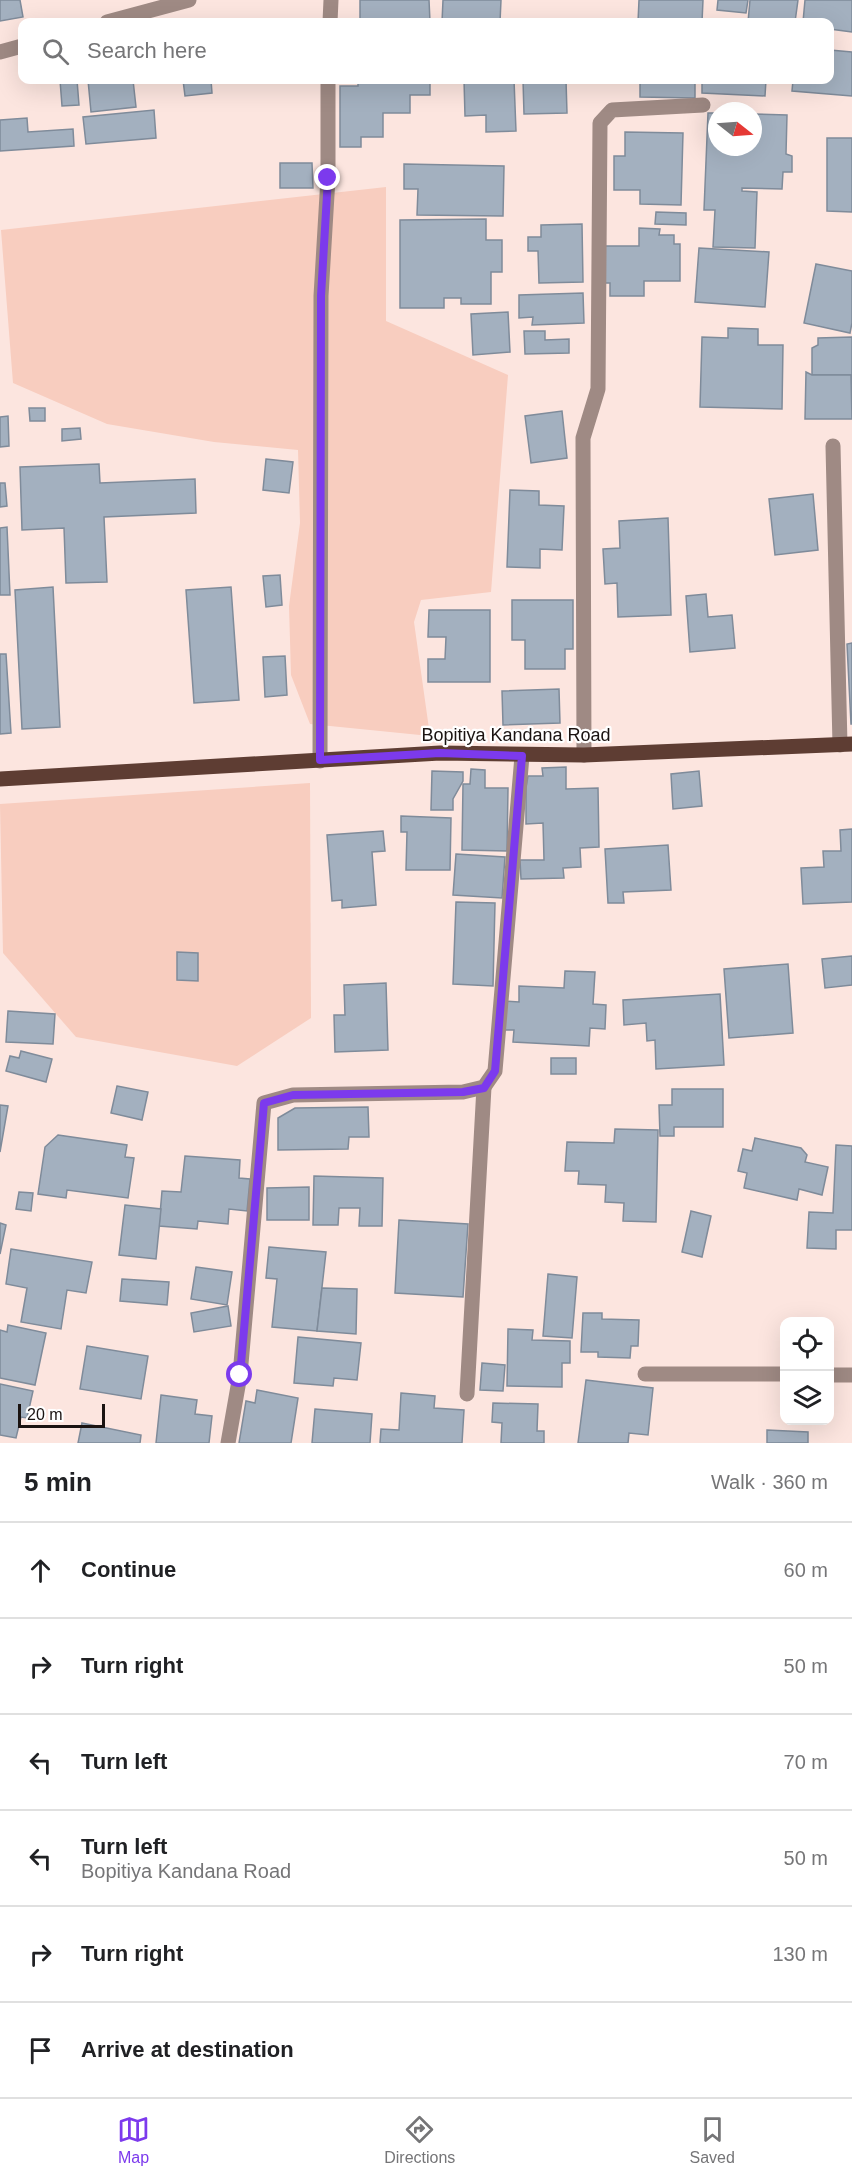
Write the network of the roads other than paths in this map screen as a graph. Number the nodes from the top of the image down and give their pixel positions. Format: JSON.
{"nodes":[{"id":1,"x":189,"y":0,"type":"edge"},
{"id":2,"x":331,"y":0,"type":"edge"},
{"id":3,"x":122,"y":18,"type":"edge"},
{"id":4,"x":330,"y":18,"type":"edge"},
{"id":5,"x":18,"y":46,"type":"edge"},
{"id":6,"x":0,"y":52,"type":"edge"},
{"id":7,"x":328,"y":84,"type":"edge"},
{"id":8,"x":704,"y":105,"type":"dead end"},
{"id":9,"x":834,"y":446,"type":"dead end"},
{"id":10,"x":846,"y":744,"type":"edge"},
{"id":11,"x":585,"y":755,"type":"junction"},
{"id":12,"x":522,"y":756,"type":"junction"},
{"id":13,"x":320,"y":760,"type":"junction"},
{"id":14,"x":0,"y":779,"type":"edge"},
{"id":15,"x":484,"y":1088,"type":"junction"},
{"id":16,"x":645,"y":1374,"type":"dead end"},
{"id":17,"x":780,"y":1374,"type":"edge"},
{"id":18,"x":834,"y":1374,"type":"edge"},
{"id":19,"x":852,"y":1375,"type":"edge"},
{"id":20,"x":467,"y":1394,"type":"dead end"},
{"id":21,"x":228,"y":1443,"type":"edge"}],
"edges":[{"from":1,"to":3,"type":"street"},
{"from":2,"to":4,"type":"street"},
{"from":5,"to":6,"type":"street"},
{"from":7,"to":13,"type":"street"},
{"from":8,"to":11,"type":"street"},
{"from":9,"to":10,"type":"street"},
{"from":10,"to":11,"type":"main road","name":"Bopitiya Kandana Road"},
{"from":11,"to":12,"type":"main road","name":"Bopitiya Kandana Road"},
{"from":12,"to":13,"type":"main road","name":"Bopitiya Kandana Road"},
{"from":12,"to":15,"type":"street"},
{"from":13,"to":14,"type":"main road","name":"Bopitiya Kandana Road"},
{"from":15,"to":20,"type":"street"},
{"from":15,"to":21,"type":"street"},
{"from":16,"to":17,"type":"street"},
{"from":18,"to":19,"type":"street"}]}
